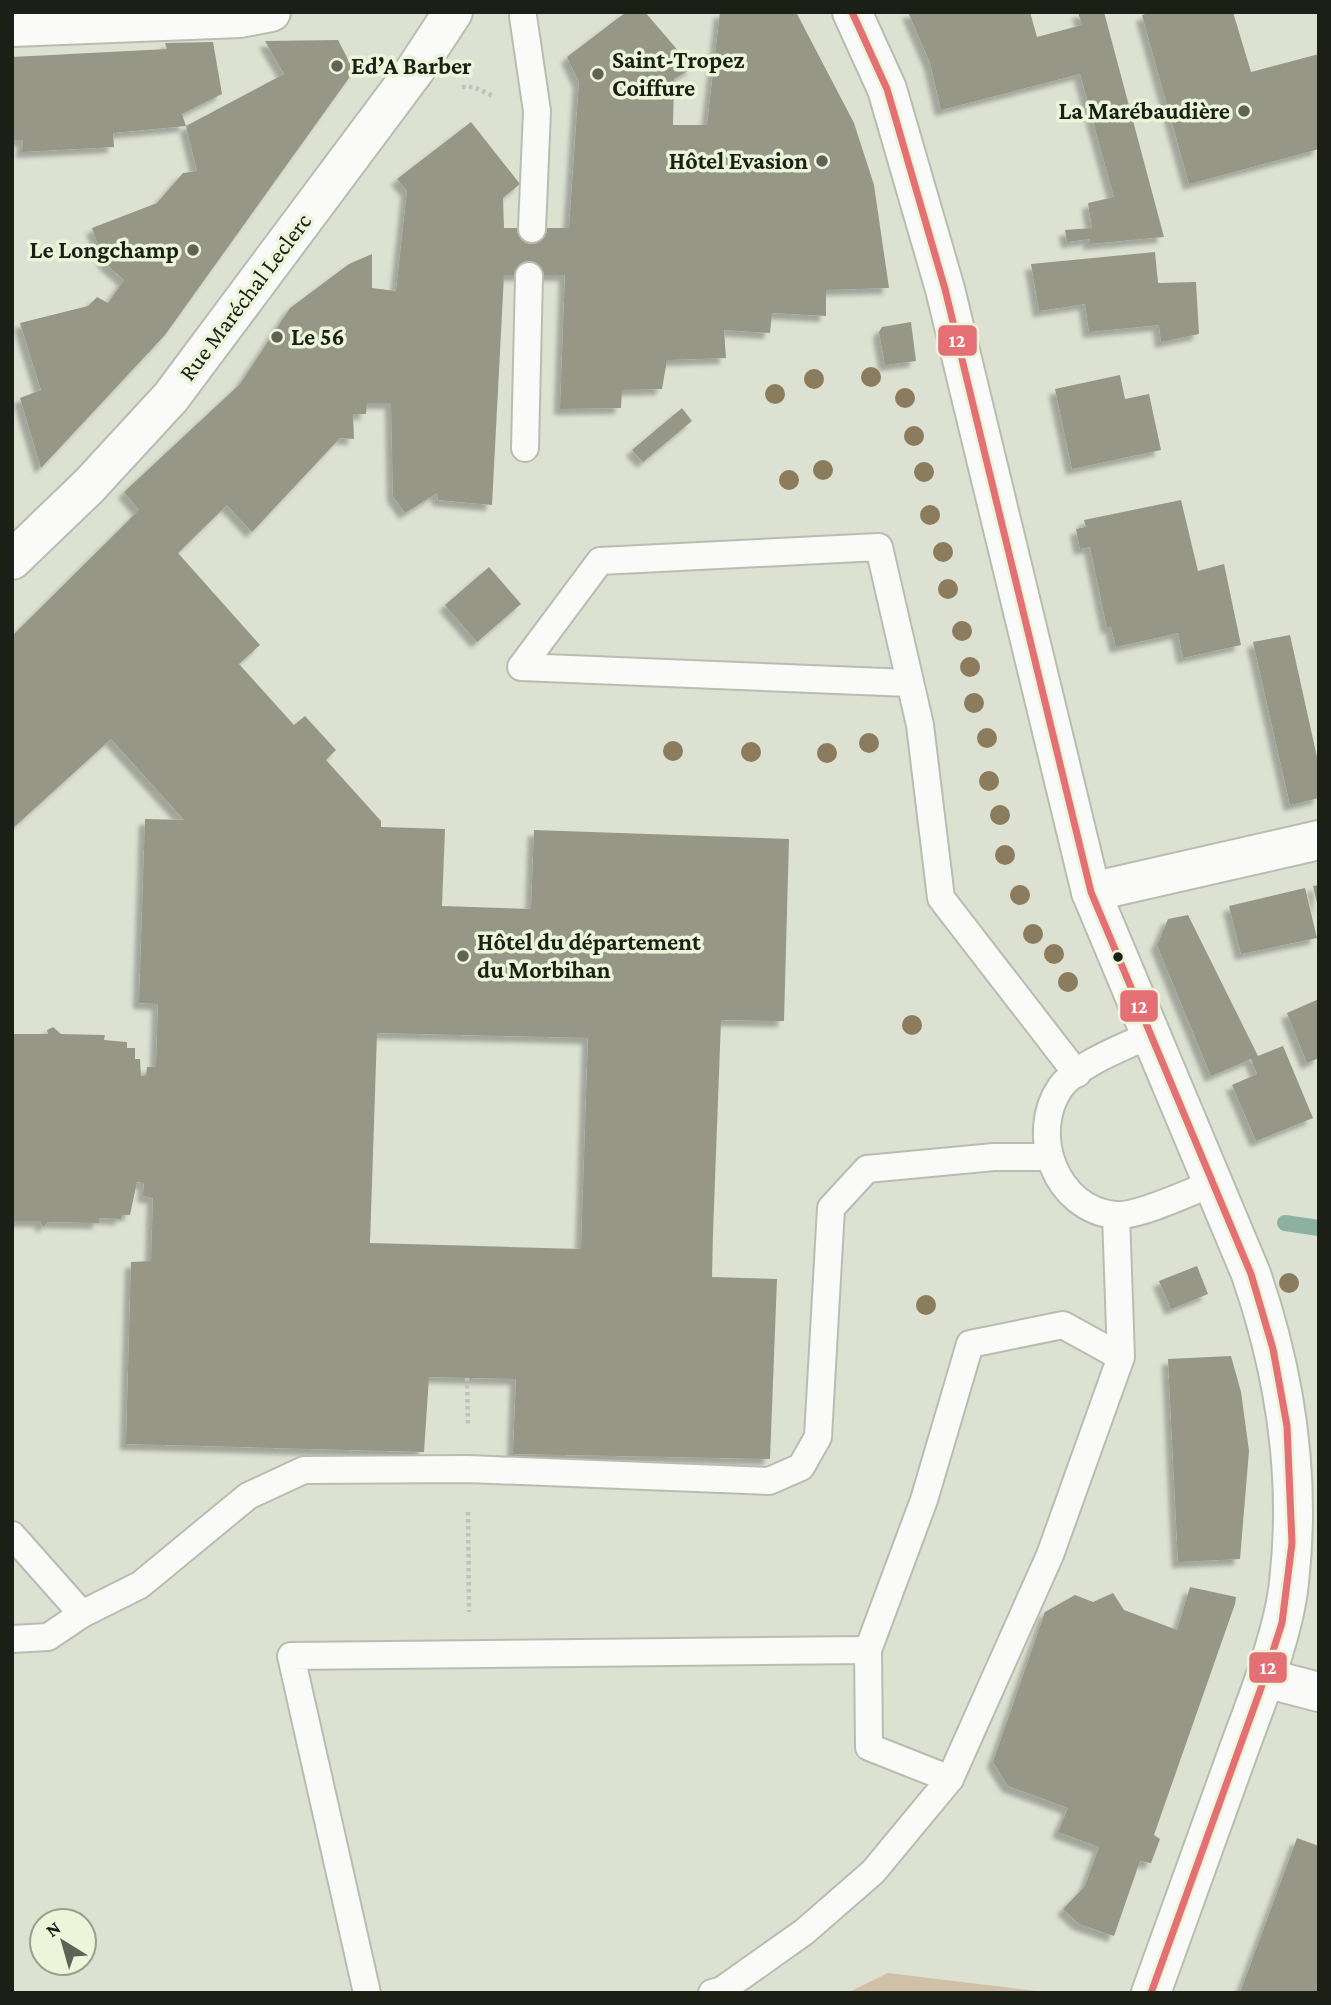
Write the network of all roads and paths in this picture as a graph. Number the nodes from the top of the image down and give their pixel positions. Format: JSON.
{"nodes":[{"id":1,"x":271,"y":12,"type":"edge"},
{"id":2,"x":453,"y":12,"type":"edge"},
{"id":3,"x":852,"y":12,"type":"edge"},
{"id":4,"x":523,"y":16,"type":"dead end"},
{"id":5,"x":12,"y":27,"type":"edge"},
{"id":6,"x":474,"y":87,"type":"dead end"},
{"id":7,"x":489,"y":94,"type":"dead end"},
{"id":8,"x":531,"y":229,"type":"dead end"},
{"id":9,"x":529,"y":276,"type":"dead end"},
{"id":10,"x":525,"y":448,"type":"dead end"},
{"id":11,"x":12,"y":560,"type":"edge"},
{"id":12,"x":909,"y":683,"type":"junction"},
{"id":13,"x":1319,"y":840,"type":"edge"},
{"id":14,"x":1091,"y":892,"type":"junction"},
{"id":15,"x":1152,"y":1034,"type":"junction"},
{"id":16,"x":1077,"y":1074,"type":"junction"},
{"id":17,"x":1049,"y":1157,"type":"junction"},
{"id":18,"x":1215,"y":1182,"type":"junction"},
{"id":19,"x":1116,"y":1215,"type":"junction"},
{"id":20,"x":1121,"y":1357,"type":"junction"},
{"id":21,"x":467,"y":1378,"type":"dead end"},
{"id":22,"x":468,"y":1469,"type":"junction"},
{"id":23,"x":12,"y":1535,"type":"edge"},
{"id":24,"x":82,"y":1614,"type":"junction"},
{"id":25,"x":12,"y":1639,"type":"edge"},
{"id":26,"x":868,"y":1650,"type":"junction"},
{"id":27,"x":470,"y":1653,"type":"junction"},
{"id":28,"x":1265,"y":1678,"type":"junction"},
{"id":29,"x":1319,"y":1692,"type":"edge"},
{"id":30,"x":950,"y":1779,"type":"junction"},
{"id":31,"x":367,"y":1993,"type":"edge"},
{"id":32,"x":712,"y":1993,"type":"edge"},
{"id":33,"x":1150,"y":1993,"type":"edge"}],
"edges":[{"from":1,"to":5,"type":"street"},
{"from":2,"to":11,"type":"street","name":"Rue Maréchal Leclerc"},
{"from":3,"to":14,"type":"street"},
{"from":4,"to":8,"type":"lane"},
{"from":6,"to":7,"type":"path"},
{"from":9,"to":10,"type":"lane"},
{"from":12,"to":12,"type":"lane"},
{"from":12,"to":16,"type":"lane"},
{"from":13,"to":14,"type":"street"},
{"from":14,"to":15,"type":"street"},
{"from":15,"to":16,"type":"lane"},
{"from":15,"to":18,"type":"street"},
{"from":16,"to":17,"type":"lane"},
{"from":17,"to":19,"type":"lane"},
{"from":17,"to":22,"type":"lane"},
{"from":18,"to":19,"type":"lane"},
{"from":18,"to":28,"type":"street"},
{"from":19,"to":20,"type":"lane"},
{"from":20,"to":26,"type":"lane"},
{"from":20,"to":30,"type":"lane"},
{"from":21,"to":22,"type":"path"},
{"from":22,"to":24,"type":"lane"},
{"from":22,"to":27,"type":"path"},
{"from":23,"to":24,"type":"lane"},
{"from":24,"to":25,"type":"lane"},
{"from":26,"to":27,"type":"lane"},
{"from":26,"to":30,"type":"lane"},
{"from":27,"to":31,"type":"lane"},
{"from":28,"to":29,"type":"street"},
{"from":28,"to":33,"type":"street"},
{"from":30,"to":32,"type":"lane"}]}
